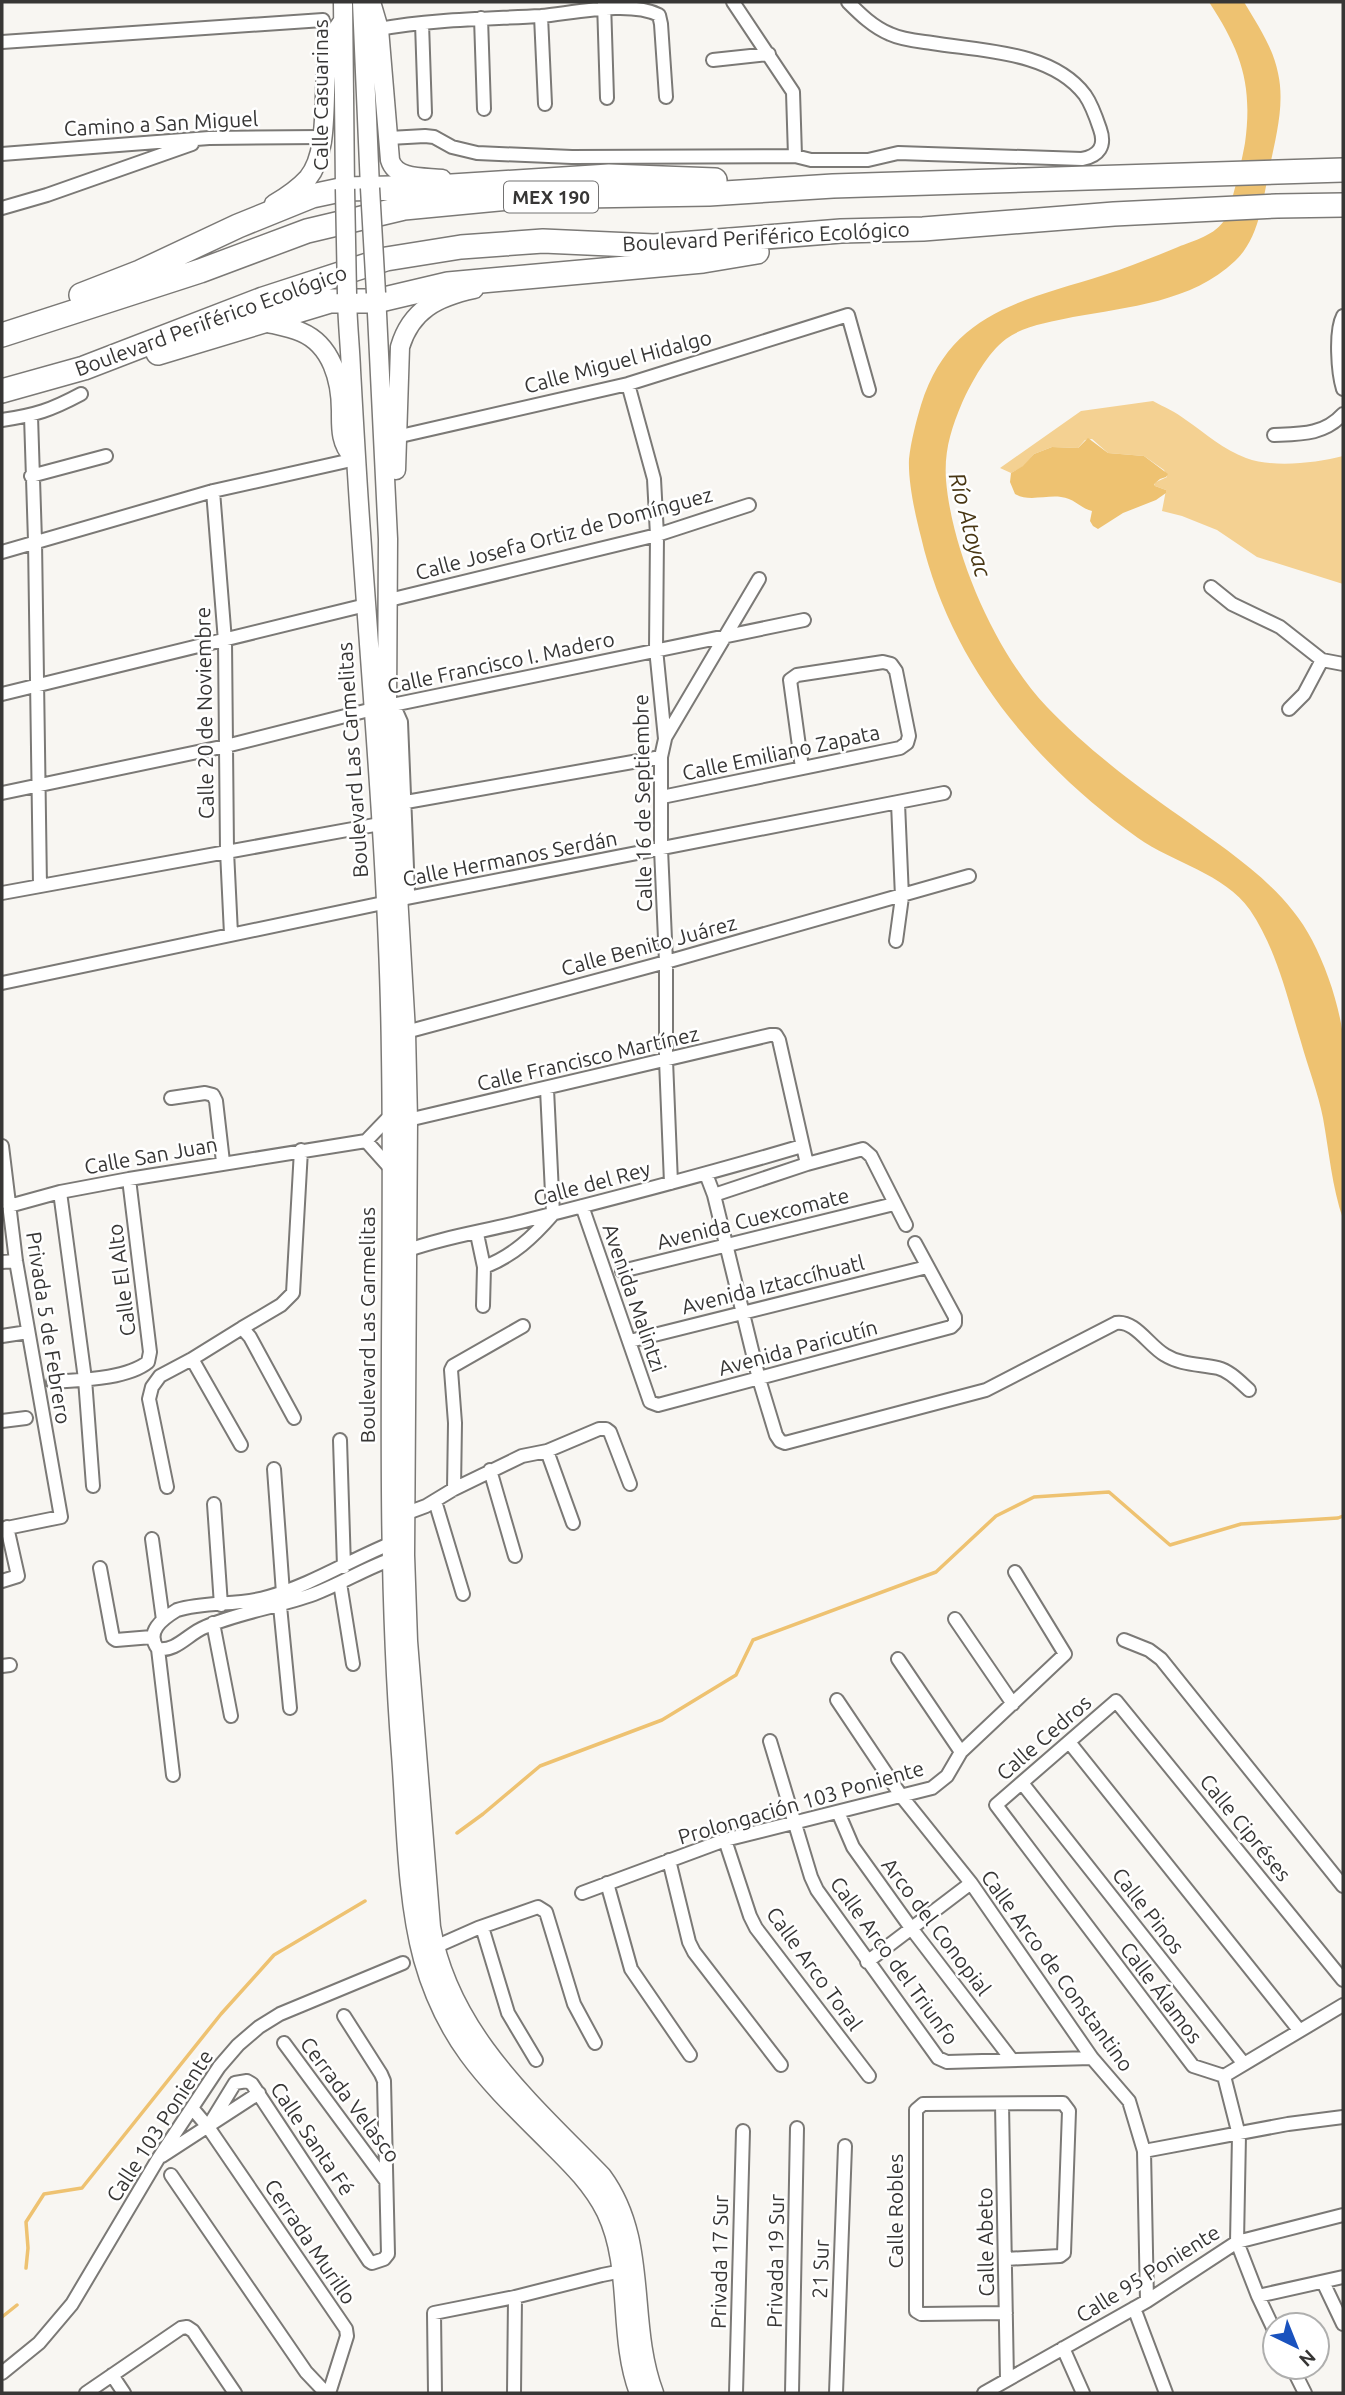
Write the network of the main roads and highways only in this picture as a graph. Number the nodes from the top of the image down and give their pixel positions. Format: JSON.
{"nodes":[{"id":1,"x":343,"y":2,"type":"edge"},
{"id":2,"x":362,"y":2,"type":"edge"},
{"id":3,"x":371,"y":2,"type":"edge"},
{"id":4,"x":343,"y":21,"type":"junction"},
{"id":5,"x":1343,"y":170,"type":"edge"},
{"id":6,"x":480,"y":184,"type":"junction"},
{"id":7,"x":833,"y":186,"type":"junction"},
{"id":8,"x":370,"y":188,"type":"junction"},
{"id":9,"x":345,"y":189,"type":"junction"},
{"id":10,"x":1343,"y":205,"type":"edge"},
{"id":11,"x":238,"y":226,"type":"junction"},
{"id":12,"x":841,"y":232,"type":"junction"},
{"id":13,"x":560,"y":272,"type":"junction"},
{"id":14,"x":347,"y":297,"type":"junction"},
{"id":15,"x":376,"y":297,"type":"junction"},
{"id":16,"x":2,"y":320,"type":"edge"},
{"id":17,"x":264,"y":322,"type":"junction"},
{"id":18,"x":2,"y":335,"type":"edge"},
{"id":19,"x":84,"y":368,"type":"junction"},
{"id":20,"x":2,"y":391,"type":"edge"},
{"id":21,"x":356,"y":459,"type":"junction"},
{"id":22,"x":388,"y":539,"type":"junction"},
{"id":23,"x":380,"y":708,"type":"junction"},
{"id":24,"x":391,"y":902,"type":"junction"},
{"id":25,"x":399,"y":1118,"type":"junction"},
{"id":26,"x":399,"y":1254,"type":"junction"},
{"id":27,"x":399,"y":1548,"type":"junction"},
{"id":28,"x":624,"y":2239,"type":"junction"},
{"id":29,"x":639,"y":2393,"type":"edge"},
{"id":30,"x":654,"y":2393,"type":"edge"}],
"edges":[{"from":1,"to":4,"type":"main road","name":"Calle Casuarinas"},
{"from":2,"to":8,"type":"main road","name":"Boulevard Las Carmelitas"},
{"from":3,"to":6,"type":"main road"},
{"from":4,"to":9,"type":"main road","name":"Calle Casuarinas"},
{"from":4,"to":11,"type":"main road"},
{"from":5,"to":7,"type":"highway","number":"MEX 190"},
{"from":6,"to":7,"type":"highway"},
{"from":6,"to":8,"type":"highway"},
{"from":7,"to":18,"type":"highway","number":"MEX 190"},
{"from":8,"to":9,"type":"highway"},
{"from":8,"to":15,"type":"main road","name":"Boulevard Las Carmelitas","bridge":true},
{"from":9,"to":11,"type":"highway"},
{"from":9,"to":14,"type":"main road","name":"Boulevard Las Carmelitas","bridge":true},
{"from":10,"to":12,"type":"highway","name":"Boulevard Periférico Ecológico","number":"MEX 190"},
{"from":11,"to":16,"type":"highway"},
{"from":12,"to":13,"type":"highway"},
{"from":12,"to":19,"type":"highway","name":"Boulevard Periférico Ecológico","number":"MEX 190"},
{"from":13,"to":15,"type":"highway"},
{"from":13,"to":22,"type":"main road"},
{"from":14,"to":15,"type":"highway"},
{"from":14,"to":17,"type":"highway"},
{"from":14,"to":21,"type":"main road","name":"Boulevard Las Carmelitas"},
{"from":15,"to":22,"type":"main road","name":"Boulevard Las Carmelitas"},
{"from":17,"to":19,"type":"highway"},
{"from":17,"to":21,"type":"main road"},
{"from":19,"to":20,"type":"highway","name":"Boulevard Periférico Ecológico","number":"MEX 190"},
{"from":21,"to":23,"type":"main road","name":"Boulevard Las Carmelitas"},
{"from":22,"to":23,"type":"main road","name":"Boulevard Las Carmelitas"},
{"from":23,"to":24,"type":"main road","name":"Boulevard Las Carmelitas"},
{"from":23,"to":24,"type":"main road","name":"Boulevard Las Carmelitas"},
{"from":24,"to":25,"type":"main road","name":"Boulevard Las Carmelitas"},
{"from":24,"to":25,"type":"main road","name":"Boulevard Las Carmelitas"},
{"from":25,"to":26,"type":"main road","name":"Boulevard Las Carmelitas"},
{"from":25,"to":26,"type":"main road","name":"Boulevard Las Carmelitas"},
{"from":26,"to":27,"type":"main road","name":"Boulevard Las Carmelitas"},
{"from":27,"to":28,"type":"main road","name":"Boulevard Las Carmelitas"},
{"from":27,"to":28,"type":"main road","name":"Boulevard Las Carmelitas"},
{"from":28,"to":29,"type":"main road","name":"Boulevard Las Carmelitas"},
{"from":28,"to":30,"type":"main road","name":"Boulevard Las Carmelitas"}]}
